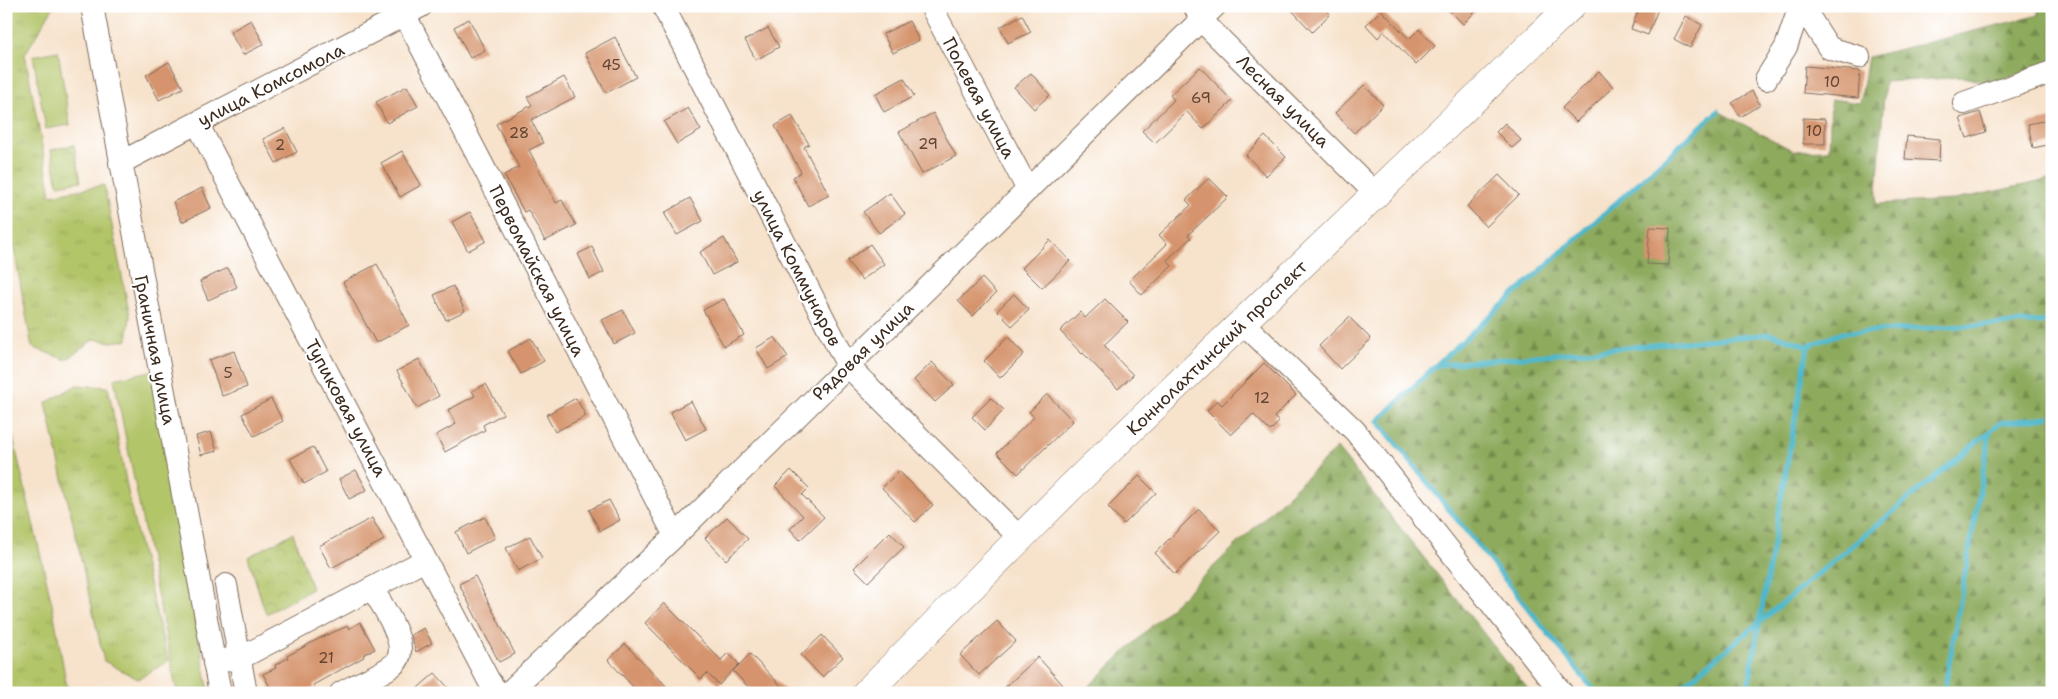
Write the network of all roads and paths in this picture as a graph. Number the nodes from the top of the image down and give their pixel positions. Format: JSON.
{"nodes":[{"id":1,"x":92,"y":6,"type":"edge"},
{"id":2,"x":663,"y":6,"type":"edge"},
{"id":3,"x":931,"y":6,"type":"edge"},
{"id":4,"x":1571,"y":6,"type":"edge"},
{"id":5,"x":1801,"y":6,"type":"edge"},
{"id":6,"x":409,"y":9,"type":"edge"},
{"id":7,"x":1203,"y":11,"type":"edge"},
{"id":8,"x":1858,"y":56,"type":"dead end"},
{"id":9,"x":2052,"y":72,"type":"edge"},
{"id":10,"x":1766,"y":79,"type":"dead end"},
{"id":11,"x":1964,"y":104,"type":"dead end"},
{"id":12,"x":197,"y":123,"type":"junction"},
{"id":13,"x":120,"y":163,"type":"junction"},
{"id":14,"x":1028,"y":190,"type":"junction"},
{"id":15,"x":1376,"y":194,"type":"junction"},
{"id":16,"x":1243,"y":323,"type":"junction"},
{"id":17,"x":848,"y":366,"type":"junction"},
{"id":18,"x":675,"y":536,"type":"junction"},
{"id":19,"x":1020,"y":538,"type":"junction"},
{"id":20,"x":425,"y":560,"type":"junction"},
{"id":21,"x":226,"y":585,"type":"dead end"},
{"id":22,"x":372,"y":588,"type":"junction"},
{"id":23,"x":239,"y":656,"type":"junction"},
{"id":24,"x":214,"y":664,"type":"junction"},
{"id":25,"x":220,"y":693,"type":"edge"},
{"id":26,"x":246,"y":693,"type":"edge"},
{"id":27,"x":340,"y":693,"type":"edge"},
{"id":28,"x":498,"y":693,"type":"edge"},
{"id":29,"x":508,"y":693,"type":"edge"},
{"id":30,"x":866,"y":693,"type":"edge"},
{"id":31,"x":1562,"y":693,"type":"edge"}],
"edges":[{"from":1,"to":13,"type":"street","name":"Граничная улица"},
{"from":2,"to":17,"type":"street","name":"улица Коммунаров"},
{"from":3,"to":14,"type":"street","name":"Полевая улица"},
{"from":4,"to":15,"type":"main road","name":"Коннолахтинский проспект"},
{"from":5,"to":8,"type":"street"},
{"from":5,"to":10,"type":"street"},
{"from":6,"to":12,"type":"street","name":"улица Комсомола"},
{"from":6,"to":18,"type":"street","name":"Первомайская улица"},
{"from":7,"to":14,"type":"street","name":"Рядовая улица"},
{"from":7,"to":15,"type":"street","name":"Лесная улица"},
{"from":9,"to":11,"type":"street"},
{"from":12,"to":13,"type":"street","name":"улица Комсомола"},
{"from":12,"to":20,"type":"street","name":"Тупиковая улица"},
{"from":13,"to":24,"type":"street","name":"Граничная улица"},
{"from":14,"to":17,"type":"street","name":"Рядовая улица"},
{"from":15,"to":16,"type":"main road","name":"Коннолахтинский проспект"},
{"from":16,"to":19,"type":"main road","name":"Коннолахтинский проспект"},
{"from":16,"to":31,"type":"street"},
{"from":17,"to":18,"type":"street","name":"Рядовая улица"},
{"from":17,"to":19,"type":"street","name":"улица Коммунаров"},
{"from":18,"to":29,"type":"street","name":"Рядовая улица"},
{"from":19,"to":30,"type":"main road","name":"Коннолахтинский проспект"},
{"from":20,"to":22,"type":"street"},
{"from":20,"to":28,"type":"street","name":"Тупиковая улица"},
{"from":21,"to":23,"type":"street"},
{"from":22,"to":23,"type":"street"},
{"from":22,"to":27,"type":"street"},
{"from":23,"to":24,"type":"street"},
{"from":23,"to":26,"type":"street"},
{"from":24,"to":25,"type":"street","name":"Граничная улица"}]}
